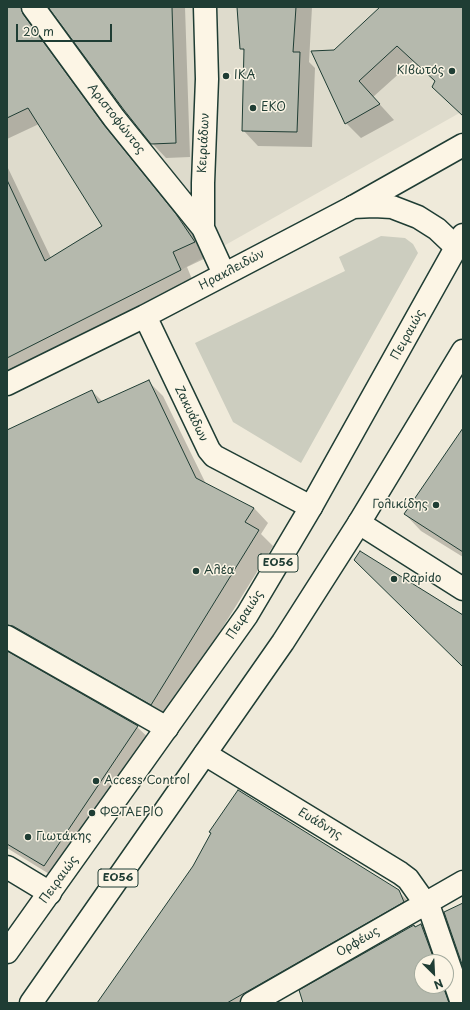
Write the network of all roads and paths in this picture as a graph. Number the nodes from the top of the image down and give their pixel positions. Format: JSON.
{"nodes":[{"id":1,"x":33,"y":7,"type":"edge"},
{"id":2,"x":205,"y":7,"type":"edge"},
{"id":3,"x":463,"y":145,"type":"edge"},
{"id":4,"x":353,"y":207,"type":"junction"},
{"id":5,"x":203,"y":228,"type":"junction"},
{"id":6,"x":461,"y":247,"type":"edge"},
{"id":7,"x":224,"y":274,"type":"junction"},
{"id":8,"x":145,"y":316,"type":"junction"},
{"id":9,"x":463,"y":351,"type":"edge"},
{"id":10,"x":7,"y":384,"type":"edge"},
{"id":11,"x":311,"y":507,"type":"junction"},
{"id":12,"x":359,"y":523,"type":"junction"},
{"id":13,"x":463,"y":589,"type":"edge"},
{"id":14,"x":7,"y":637,"type":"edge"},
{"id":15,"x":167,"y":728,"type":"junction"},
{"id":16,"x":205,"y":754,"type":"junction"},
{"id":17,"x":7,"y":867,"type":"edge"},
{"id":18,"x":463,"y":882,"type":"edge"},
{"id":19,"x":50,"y":893,"type":"junction"},
{"id":20,"x":426,"y":903,"type":"junction"},
{"id":21,"x":7,"y":952,"type":"edge"},
{"id":22,"x":31,"y":1003,"type":"edge"},
{"id":23,"x":252,"y":1003,"type":"edge"},
{"id":24,"x":462,"y":1003,"type":"edge"}],
"edges":[{"from":1,"to":5,"type":"street","name":"Αριστοφώντος"},
{"from":2,"to":5,"type":"street","name":"Κειριάδων"},
{"from":3,"to":4,"type":"street"},
{"from":4,"to":6,"type":"street","name":"Ηρακλειδών"},
{"from":4,"to":7,"type":"street","name":"Ηρακλειδών"},
{"from":5,"to":7,"type":"street","name":"Κειριάδων"},
{"from":6,"to":11,"type":"street","name":"Πειραιώς","number":"ΕΟ56"},
{"from":7,"to":8,"type":"street","name":"Ηρακλειδών"},
{"from":8,"to":10,"type":"street","name":"Ηρακλειδών"},
{"from":8,"to":11,"type":"street","name":"Ζακυάδων"},
{"from":9,"to":12,"type":"street","number":"ΕΟ56"},
{"from":11,"to":15,"type":"street","name":"Πειραιώς","number":"ΕΟ56"},
{"from":12,"to":13,"type":"street"},
{"from":12,"to":16,"type":"street","number":"ΕΟ56"},
{"from":14,"to":15,"type":"street"},
{"from":15,"to":19,"type":"street","name":"Πειραιώς","number":"ΕΟ56"},
{"from":16,"to":20,"type":"street","name":"Ευάδνης"},
{"from":16,"to":22,"type":"street","number":"ΕΟ56"},
{"from":17,"to":19,"type":"street"},
{"from":18,"to":20,"type":"street","name":"Ορφέως"},
{"from":19,"to":21,"type":"street","name":"Πειραιώς","number":"ΕΟ56"},
{"from":20,"to":23,"type":"street","name":"Ορφέως"},
{"from":20,"to":24,"type":"street","name":"Ευάδνης"}]}
